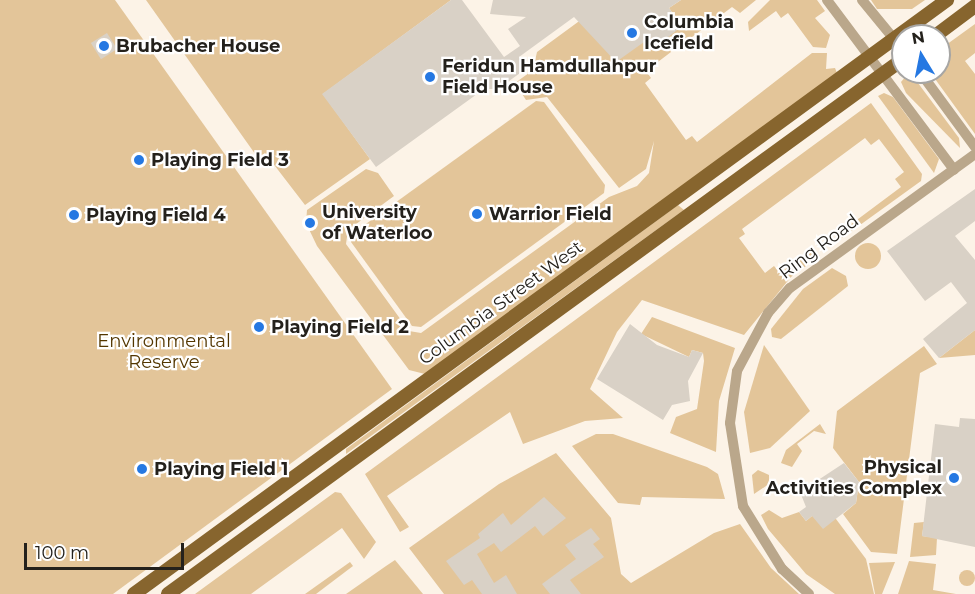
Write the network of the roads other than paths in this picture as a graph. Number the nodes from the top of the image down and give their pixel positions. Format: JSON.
{"nodes":[{"id":1,"x":827,"y":0,"type":"edge"},
{"id":2,"x":862,"y":0,"type":"edge"},
{"id":3,"x":947,"y":0,"type":"edge"},
{"id":4,"x":975,"y":6,"type":"edge"},
{"id":5,"x":914,"y":24,"type":"edge"},
{"id":6,"x":951,"y":24,"type":"edge"},
{"id":7,"x":891,"y":36,"type":"edge"},
{"id":8,"x":891,"y":40,"type":"edge"},
{"id":9,"x":869,"y":57,"type":"junction"},
{"id":10,"x":891,"y":68,"type":"edge"},
{"id":11,"x":882,"y":75,"type":"junction"},
{"id":12,"x":929,"y":84,"type":"edge"},
{"id":13,"x":975,"y":147,"type":"edge"},
{"id":14,"x":975,"y":154,"type":"edge"},
{"id":15,"x":954,"y":170,"type":"junction"},
{"id":16,"x":134,"y":594,"type":"edge"},
{"id":17,"x":168,"y":594,"type":"edge"},
{"id":18,"x":809,"y":594,"type":"edge"}],
"edges":[{"from":1,"to":9,"type":"street"},
{"from":2,"to":7,"type":"street"},
{"from":3,"to":5,"type":"main road","name":"Columbia Street West"},
{"from":4,"to":6,"type":"main road"},
{"from":8,"to":9,"type":"main road","name":"Columbia Street West"},
{"from":9,"to":11,"type":"street"},
{"from":9,"to":16,"type":"main road","name":"Columbia Street West"},
{"from":10,"to":11,"type":"main road"},
{"from":11,"to":15,"type":"street"},
{"from":11,"to":17,"type":"main road"},
{"from":12,"to":13,"type":"street"},
{"from":14,"to":15,"type":"street","name":"Ring Road"},
{"from":15,"to":18,"type":"street","name":"Ring Road"}]}
